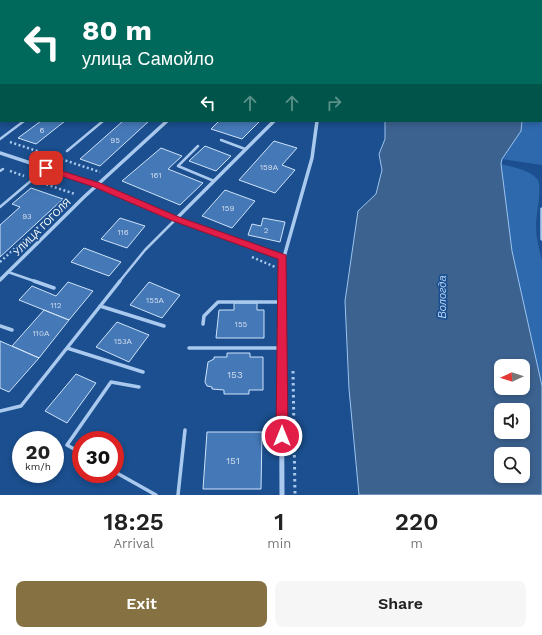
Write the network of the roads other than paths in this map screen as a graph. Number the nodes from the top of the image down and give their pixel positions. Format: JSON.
{"nodes":[{"id":1,"x":23,"y":122,"type":"edge"},
{"id":2,"x":102,"y":122,"type":"edge"},
{"id":3,"x":166,"y":122,"type":"edge"},
{"id":4,"x":273,"y":122,"type":"edge"},
{"id":5,"x":317,"y":122,"type":"edge"},
{"id":6,"x":0,"y":139,"type":"edge"},
{"id":7,"x":221,"y":140,"type":"dead end"},
{"id":8,"x":198,"y":146,"type":"dead end"},
{"id":9,"x":245,"y":149,"type":"junction"},
{"id":10,"x":67,"y":151,"type":"dead end"},
{"id":11,"x":0,"y":153,"type":"edge"},
{"id":12,"x":46,"y":168,"type":"junction"},
{"id":13,"x":214,"y":181,"type":"junction"},
{"id":14,"x":97,"y":185,"type":"junction"},
{"id":15,"x":0,"y":207,"type":"edge"},
{"id":16,"x":542,"y":209,"type":"edge"},
{"id":17,"x":176,"y":219,"type":"junction"},
{"id":18,"x":542,"y":239,"type":"edge"},
{"id":19,"x":283,"y":258,"type":"junction"},
{"id":20,"x":8,"y":272,"type":"junction"},
{"id":21,"x":0,"y":280,"type":"edge"},
{"id":22,"x":54,"y":288,"type":"dead end"},
{"id":23,"x":282,"y":302,"type":"junction"},
{"id":24,"x":100,"y":306,"type":"junction"},
{"id":25,"x":203,"y":324,"type":"dead end"},
{"id":26,"x":0,"y":326,"type":"edge"},
{"id":27,"x":164,"y":326,"type":"dead end"},
{"id":28,"x":12,"y":330,"type":"dead end"},
{"id":29,"x":67,"y":348,"type":"junction"},
{"id":30,"x":189,"y":348,"type":"dead end"},
{"id":31,"x":281,"y":348,"type":"junction"},
{"id":32,"x":143,"y":372,"type":"dead end"},
{"id":33,"x":139,"y":387,"type":"dead end"},
{"id":34,"x":0,"y":411,"type":"edge"},
{"id":35,"x":185,"y":430,"type":"dead end"},
{"id":36,"x":77,"y":431,"type":"edge"},
{"id":37,"x":72,"y":438,"type":"edge"},
{"id":38,"x":72,"y":448,"type":"edge"},
{"id":39,"x":124,"y":477,"type":"edge"},
{"id":40,"x":156,"y":495,"type":"edge"},
{"id":41,"x":178,"y":495,"type":"edge"},
{"id":42,"x":282,"y":495,"type":"edge"}],
"edges":[{"from":1,"to":6,"type":"lane"},
{"from":2,"to":10,"type":"lane"},
{"from":3,"to":14,"type":"street","name":"УЛИЦА ГОГОЛЯ"},
{"from":4,"to":9,"type":"street"},
{"from":5,"to":19,"type":"street"},
{"from":7,"to":9,"type":"lane"},
{"from":8,"to":13,"type":"lane"},
{"from":9,"to":13,"type":"street"},
{"from":11,"to":12,"type":"street"},
{"from":12,"to":14,"type":"street"},
{"from":12,"to":15,"type":"lane"},
{"from":13,"to":17,"type":"street"},
{"from":14,"to":17,"type":"street"},
{"from":14,"to":20,"type":"street","name":"УЛИЦА ГОГОЛЯ"},
{"from":16,"to":18,"type":"street"},
{"from":17,"to":19,"type":"street"},
{"from":17,"to":24,"type":"lane"},
{"from":19,"to":23,"type":"street"},
{"from":20,"to":21,"type":"street","name":"УЛИЦА ГОГОЛЯ"},
{"from":20,"to":22,"type":"lane"},
{"from":23,"to":25,"type":"lane"},
{"from":23,"to":31,"type":"street"},
{"from":24,"to":27,"type":"lane"},
{"from":24,"to":29,"type":"lane"},
{"from":26,"to":28,"type":"lane"},
{"from":29,"to":32,"type":"lane"},
{"from":29,"to":34,"type":"lane"},
{"from":30,"to":31,"type":"lane"},
{"from":31,"to":42,"type":"street"},
{"from":33,"to":36,"type":"lane"},
{"from":35,"to":41,"type":"lane"},
{"from":37,"to":38,"type":"lane"},
{"from":39,"to":40,"type":"lane"}]}
